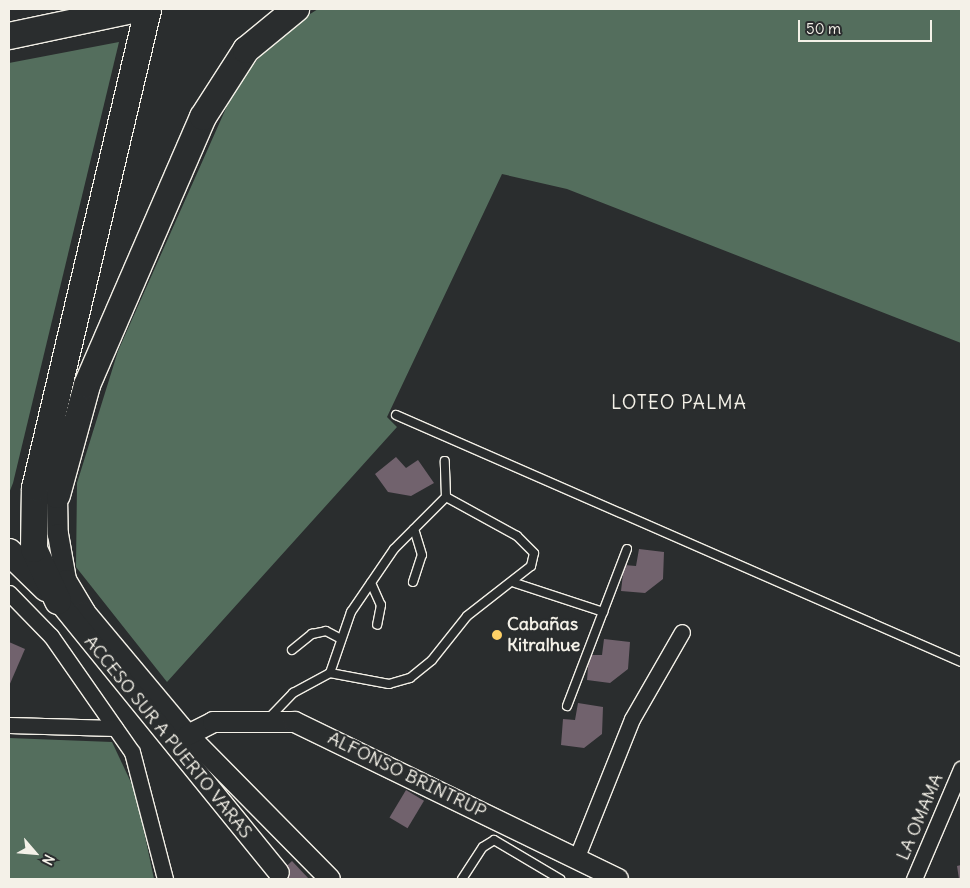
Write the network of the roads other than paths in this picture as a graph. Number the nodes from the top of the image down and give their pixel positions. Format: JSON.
{"nodes":[{"id":1,"x":137,"y":9,"type":"edge"},
{"id":2,"x":148,"y":9,"type":"edge"},
{"id":3,"x":296,"y":9,"type":"edge"},
{"id":4,"x":9,"y":36,"type":"edge"},
{"id":5,"x":396,"y":416,"type":"dead end"},
{"id":6,"x":48,"y":422,"type":"junction"},
{"id":7,"x":445,"y":461,"type":"dead end"},
{"id":8,"x":57,"y":495,"type":"junction"},
{"id":9,"x":446,"y":497,"type":"junction"},
{"id":10,"x":414,"y":528,"type":"junction"},
{"id":11,"x":627,"y":549,"type":"dead end"},
{"id":12,"x":9,"y":552,"type":"edge"},
{"id":13,"x":413,"y":582,"type":"dead end"},
{"id":14,"x":370,"y":583,"type":"junction"},
{"id":15,"x":515,"y":583,"type":"junction"},
{"id":16,"x":9,"y":593,"type":"edge"},
{"id":17,"x":58,"y":600,"type":"junction"},
{"id":18,"x":603,"y":612,"type":"junction"},
{"id":19,"x":377,"y":625,"type":"dead end"},
{"id":20,"x":682,"y":632,"type":"dead end"},
{"id":21,"x":339,"y":638,"type":"junction"},
{"id":22,"x":292,"y":650,"type":"dead end"},
{"id":23,"x":961,"y":662,"type":"edge"},
{"id":24,"x":330,"y":673,"type":"junction"},
{"id":25,"x":567,"y":706,"type":"dead end"},
{"id":26,"x":269,"y":719,"type":"junction"},
{"id":27,"x":9,"y":725,"type":"edge"},
{"id":28,"x":115,"y":728,"type":"junction"},
{"id":29,"x":188,"y":735,"type":"junction"},
{"id":30,"x":961,"y":769,"type":"edge"},
{"id":31,"x":576,"y":859,"type":"junction"},
{"id":32,"x":279,"y":874,"type":"dead end"},
{"id":33,"x":164,"y":879,"type":"edge"},
{"id":34,"x":330,"y":879,"type":"edge"},
{"id":35,"x":462,"y":879,"type":"edge"},
{"id":36,"x":560,"y":879,"type":"edge"},
{"id":37,"x":618,"y":879,"type":"edge"},
{"id":38,"x":914,"y":879,"type":"edge"}],
"edges":[{"from":1,"to":4,"type":"highway"},
{"from":2,"to":6,"type":"highway"},
{"from":3,"to":8,"type":"highway"},
{"from":5,"to":23,"type":"lane"},
{"from":6,"to":8,"type":"highway"},
{"from":6,"to":17,"type":"highway"},
{"from":7,"to":9,"type":"lane"},
{"from":8,"to":29,"type":"main road","name":"ACCESO SUR A PUERTO VARAS"},
{"from":9,"to":10,"type":"lane"},
{"from":9,"to":15,"type":"lane"},
{"from":10,"to":13,"type":"lane"},
{"from":10,"to":14,"type":"lane"},
{"from":11,"to":18,"type":"lane"},
{"from":12,"to":17,"type":"highway"},
{"from":14,"to":19,"type":"lane"},
{"from":14,"to":21,"type":"lane"},
{"from":15,"to":18,"type":"lane"},
{"from":15,"to":24,"type":"lane"},
{"from":16,"to":28,"type":"street"},
{"from":17,"to":32,"type":"main road","name":"ACCESO SUR A PUERTO VARAS"},
{"from":18,"to":25,"type":"lane"},
{"from":20,"to":31,"type":"street"},
{"from":21,"to":22,"type":"lane"},
{"from":21,"to":24,"type":"lane"},
{"from":24,"to":26,"type":"lane"},
{"from":26,"to":29,"type":"main road","name":"ALFONSO BRINTRUP"},
{"from":26,"to":31,"type":"main road","name":"ALFONSO BRINTRUP"},
{"from":27,"to":28,"type":"street"},
{"from":28,"to":33,"type":"street"},
{"from":29,"to":34,"type":"main road","name":"ACCESO SUR A PUERTO VARAS"},
{"from":30,"to":38,"type":"street","name":"LA OMAMA"},
{"from":31,"to":37,"type":"main road","name":"ALFONSO BRINTRUP"},
{"from":35,"to":36,"type":"lane"}]}
